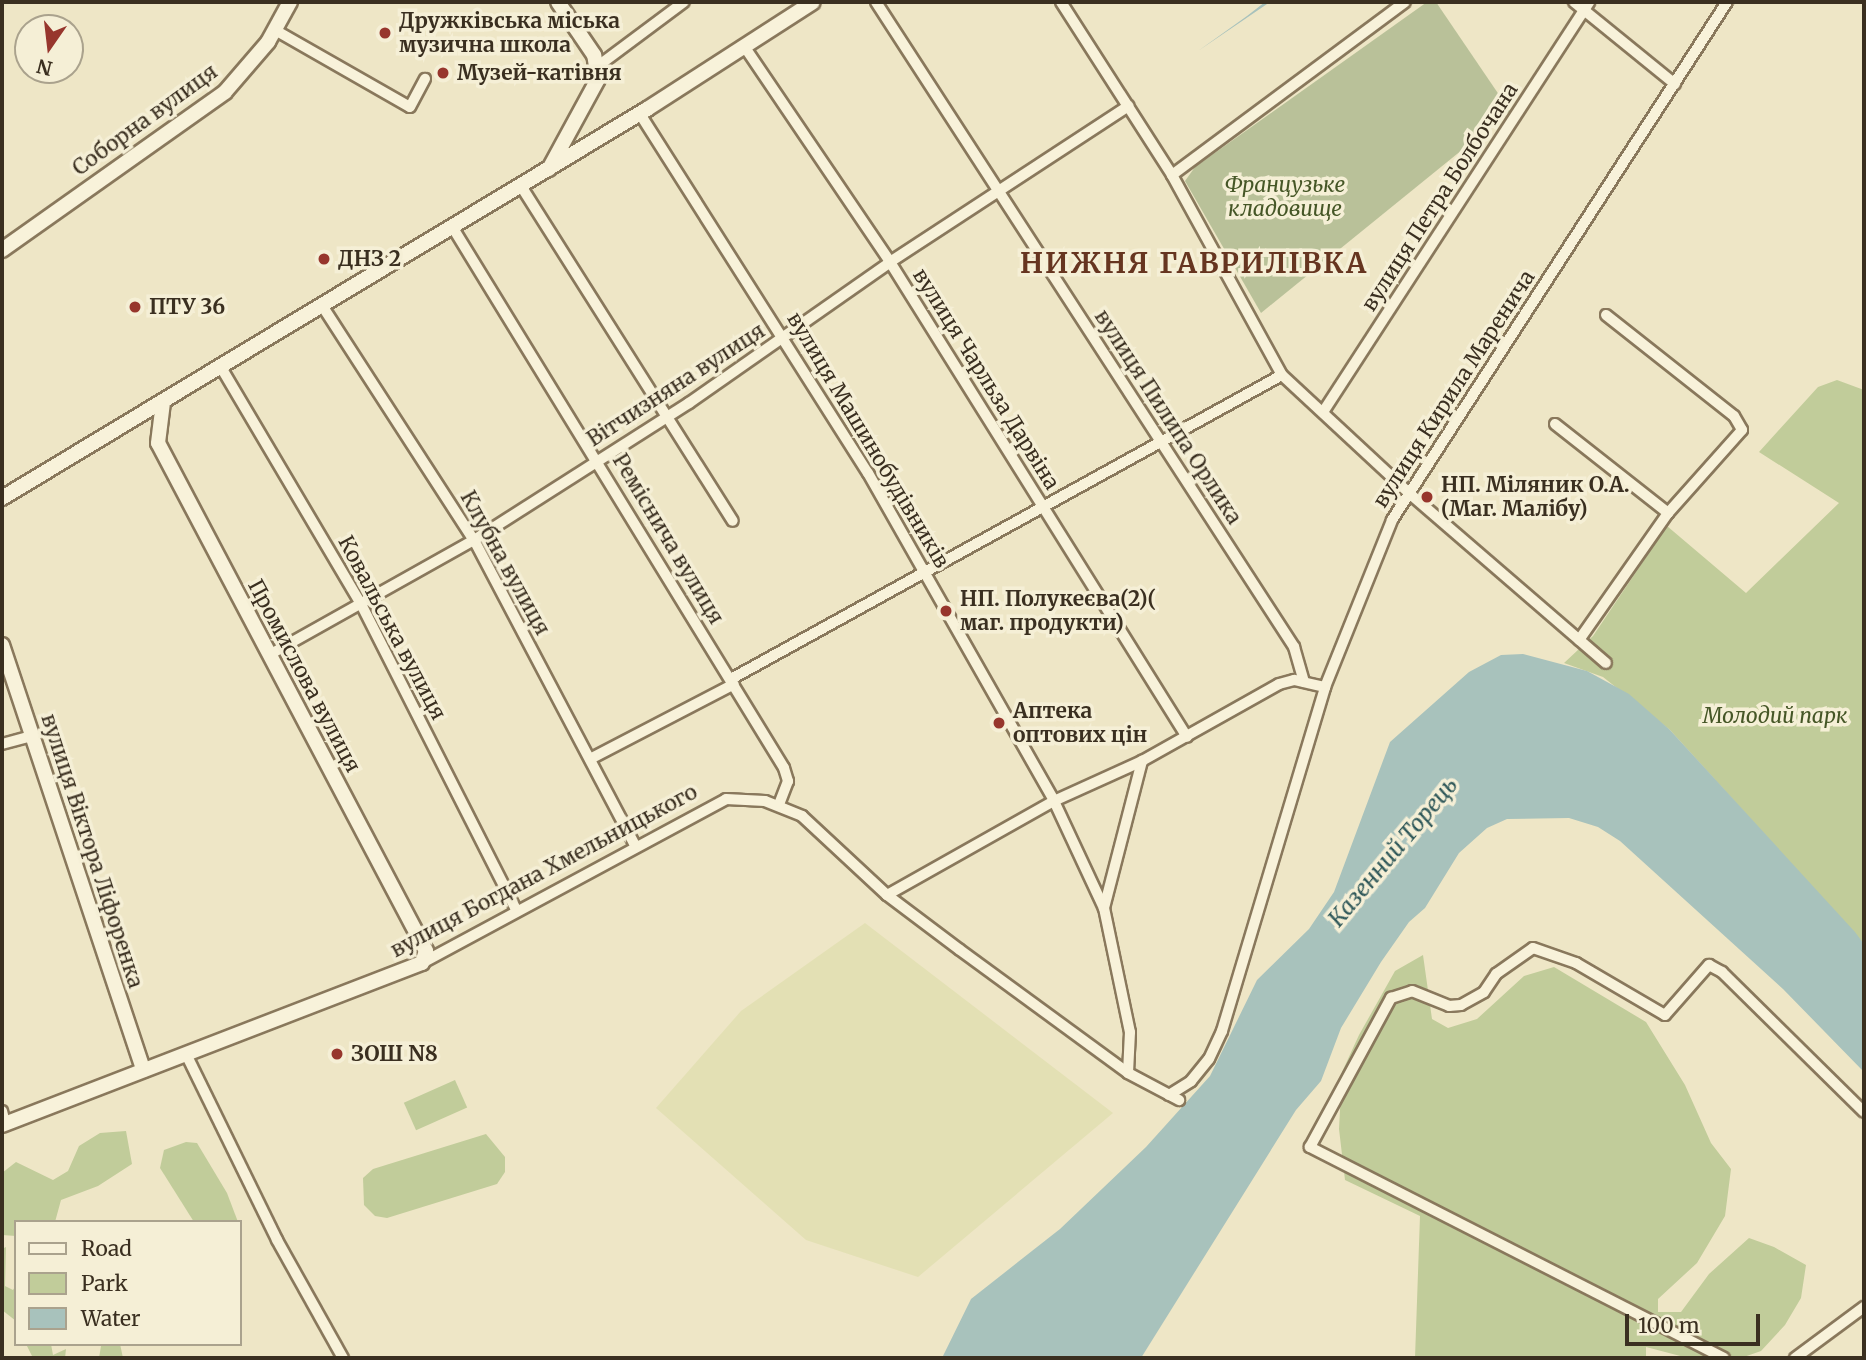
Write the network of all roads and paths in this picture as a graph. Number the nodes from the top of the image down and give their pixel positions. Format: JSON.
{"nodes":[{"id":1,"x":290,"y":2,"type":"edge"},
{"id":2,"x":558,"y":2,"type":"edge"},
{"id":3,"x":684,"y":2,"type":"edge"},
{"id":4,"x":813,"y":2,"type":"edge"},
{"id":5,"x":876,"y":2,"type":"edge"},
{"id":6,"x":1061,"y":2,"type":"edge"},
{"id":7,"x":1405,"y":2,"type":"edge"},
{"id":8,"x":1574,"y":2,"type":"edge"},
{"id":9,"x":1727,"y":2,"type":"edge"},
{"id":10,"x":1586,"y":6,"type":"edge"},
{"id":11,"x":275,"y":30,"type":"junction"},
{"id":12,"x":744,"y":46,"type":"junction"},
{"id":13,"x":598,"y":66,"type":"junction"},
{"id":14,"x":425,"y":79,"type":"dead end"},
{"id":15,"x":1675,"y":84,"type":"junction"},
{"id":16,"x":1128,"y":106,"type":"junction"},
{"id":17,"x":640,"y":114,"type":"junction"},
{"id":18,"x":549,"y":169,"type":"junction"},
{"id":19,"x":1172,"y":175,"type":"junction"},
{"id":20,"x":521,"y":186,"type":"junction"},
{"id":21,"x":1000,"y":193,"type":"junction"},
{"id":22,"x":453,"y":228,"type":"junction"},
{"id":23,"x":2,"y":250,"type":"edge"},
{"id":24,"x":890,"y":262,"type":"junction"},
{"id":25,"x":323,"y":307,"type":"junction"},
{"id":26,"x":1606,"y":315,"type":"dead end"},
{"id":27,"x":783,"y":339,"type":"junction"},
{"id":28,"x":222,"y":369,"type":"junction"},
{"id":29,"x":1282,"y":375,"type":"junction"},
{"id":30,"x":163,"y":404,"type":"junction"},
{"id":31,"x":1323,"y":412,"type":"junction"},
{"id":32,"x":665,"y":418,"type":"junction"},
{"id":33,"x":1555,"y":424,"type":"dead end"},
{"id":34,"x":1161,"y":442,"type":"junction"},
{"id":35,"x":597,"y":459,"type":"junction"},
{"id":36,"x":1409,"y":494,"type":"junction"},
{"id":37,"x":2,"y":498,"type":"edge"},
{"id":38,"x":1043,"y":507,"type":"junction"},
{"id":39,"x":1668,"y":513,"type":"junction"},
{"id":40,"x":733,"y":521,"type":"dead end"},
{"id":41,"x":474,"y":540,"type":"junction"},
{"id":42,"x":925,"y":572,"type":"junction"},
{"id":43,"x":361,"y":604,"type":"junction"},
{"id":44,"x":1579,"y":640,"type":"junction"},
{"id":45,"x":2,"y":645,"type":"edge"},
{"id":46,"x":269,"y":655,"type":"junction"},
{"id":47,"x":1606,"y":663,"type":"dead end"},
{"id":48,"x":733,"y":681,"type":"junction"},
{"id":49,"x":1304,"y":682,"type":"junction"},
{"id":50,"x":1325,"y":687,"type":"junction"},
{"id":51,"x":32,"y":736,"type":"junction"},
{"id":52,"x":1187,"y":737,"type":"junction"},
{"id":53,"x":2,"y":744,"type":"edge"},
{"id":54,"x":590,"y":760,"type":"junction"},
{"id":55,"x":1142,"y":761,"type":"junction"},
{"id":56,"x":1054,"y":801,"type":"junction"},
{"id":57,"x":779,"y":804,"type":"junction"},
{"id":58,"x":636,"y":847,"type":"junction"},
{"id":59,"x":887,"y":895,"type":"junction"},
{"id":60,"x":1104,"y":908,"type":"junction"},
{"id":61,"x":517,"y":911,"type":"junction"},
{"id":62,"x":422,"y":963,"type":"junction"},
{"id":63,"x":186,"y":1054,"type":"junction"},
{"id":64,"x":143,"y":1070,"type":"junction"},
{"id":65,"x":1128,"y":1073,"type":"junction"},
{"id":66,"x":1174,"y":1098,"type":"joint"},
{"id":67,"x":1864,"y":1112,"type":"edge"},
{"id":68,"x":3,"y":1120,"type":"edge"},
{"id":69,"x":1864,"y":1307,"type":"edge"},
{"id":70,"x":343,"y":1358,"type":"edge"},
{"id":71,"x":1724,"y":1358,"type":"edge"},
{"id":72,"x":1795,"y":1358,"type":"edge"}],
"edges":[{"from":1,"to":11,"type":"street","name":"Соборна вулиця"},
{"from":2,"to":13,"type":"street"},
{"from":3,"to":13,"type":"street"},
{"from":4,"to":12,"type":"street"},
{"from":5,"to":21,"type":"street","name":"вулиця Пилипа Орлика"},
{"from":6,"to":16,"type":"street"},
{"from":7,"to":19,"type":"street"},
{"from":8,"to":10,"type":"street"},
{"from":9,"to":15,"type":"street","name":"вулиця Кирила Маренича"},
{"from":10,"to":15,"type":"street"},
{"from":10,"to":31,"type":"street","name":"вулиця Петра Болбочана"},
{"from":11,"to":14,"type":"street"},
{"from":11,"to":23,"type":"street","name":"Соборна вулиця"},
{"from":12,"to":17,"type":"street"},
{"from":12,"to":24,"type":"street","name":"вулиця Чарльза Дарвіна"},
{"from":13,"to":18,"type":"street"},
{"from":15,"to":36,"type":"street","name":"вулиця Кирила Маренича"},
{"from":16,"to":19,"type":"street"},
{"from":16,"to":21,"type":"street","name":"Вітчизняна вулиця"},
{"from":17,"to":18,"type":"street"},
{"from":17,"to":27,"type":"street","name":"вулиця Машинобудівників"},
{"from":18,"to":20,"type":"street"},
{"from":19,"to":29,"type":"street"},
{"from":20,"to":22,"type":"street"},
{"from":20,"to":32,"type":"street"},
{"from":21,"to":24,"type":"street","name":"Вітчизняна вулиця"},
{"from":21,"to":34,"type":"street","name":"вулиця Пилипа Орлика"},
{"from":22,"to":25,"type":"street"},
{"from":22,"to":35,"type":"street","name":"Реміснича вулиця"},
{"from":24,"to":27,"type":"street","name":"Вітчизняна вулиця"},
{"from":24,"to":38,"type":"street","name":"вулиця Чарльза Дарвіна"},
{"from":25,"to":28,"type":"street"},
{"from":25,"to":41,"type":"street","name":"Клубна вулиця"},
{"from":26,"to":39,"type":"street"},
{"from":27,"to":32,"type":"street","name":"Вітчизняна вулиця"},
{"from":27,"to":42,"type":"street","name":"вулиця Машинобудівників"},
{"from":28,"to":30,"type":"street"},
{"from":28,"to":43,"type":"street","name":"Ковальська вулиця"},
{"from":29,"to":31,"type":"street"},
{"from":29,"to":34,"type":"street"},
{"from":30,"to":37,"type":"street"},
{"from":30,"to":46,"type":"street","name":"Промислова вулиця"},
{"from":31,"to":36,"type":"street"},
{"from":32,"to":35,"type":"street","name":"Вітчизняна вулиця"},
{"from":32,"to":40,"type":"street"},
{"from":33,"to":39,"type":"street"},
{"from":34,"to":38,"type":"street"},
{"from":34,"to":49,"type":"street","name":"вулиця Пилипа Орлика"},
{"from":35,"to":41,"type":"street","name":"Вітчизняна вулиця"},
{"from":35,"to":48,"type":"street","name":"Реміснича вулиця"},
{"from":36,"to":44,"type":"street"},
{"from":36,"to":50,"type":"street","name":"вулиця Кирила Маренича"},
{"from":38,"to":42,"type":"street"},
{"from":38,"to":52,"type":"street","name":"вулиця Чарльза Дарвіна"},
{"from":39,"to":44,"type":"street"},
{"from":41,"to":43,"type":"street","name":"Вітчизняна вулиця"},
{"from":41,"to":54,"type":"street","name":"Клубна вулиця"},
{"from":42,"to":48,"type":"street"},
{"from":42,"to":56,"type":"street","name":"вулиця Машинобудівників"},
{"from":43,"to":46,"type":"street","name":"Вітчизняна вулиця"},
{"from":43,"to":61,"type":"street","name":"Ковальська вулиця"},
{"from":44,"to":47,"type":"street"},
{"from":45,"to":51,"type":"street","name":"вулиця Віктора Ліфоренка"},
{"from":46,"to":62,"type":"street","name":"Промислова вулиця"},
{"from":48,"to":54,"type":"street"},
{"from":48,"to":57,"type":"street","name":"Реміснича вулиця"},
{"from":49,"to":50,"type":"street"},
{"from":49,"to":52,"type":"street"},
{"from":50,"to":66,"type":"street","name":"вулиця Кирила Маренича"},
{"from":51,"to":53,"type":"street"},
{"from":51,"to":64,"type":"street","name":"вулиця Віктора Ліфоренка"},
{"from":52,"to":55,"type":"street"},
{"from":54,"to":58,"type":"street","name":"Клубна вулиця"},
{"from":55,"to":56,"type":"street"},
{"from":55,"to":60,"type":"street"},
{"from":56,"to":59,"type":"street"},
{"from":56,"to":60,"type":"street","name":"вулиця Машинобудівників"},
{"from":57,"to":58,"type":"street","name":"вулиця Богдана Хмельницького"},
{"from":57,"to":59,"type":"street","name":"вулиця Богдана Хмельницького"},
{"from":58,"to":61,"type":"street","name":"вулиця Богдана Хмельницького"},
{"from":59,"to":65,"type":"street","name":"вулиця Богдана Хмельницького"},
{"from":60,"to":65,"type":"street","name":"вулиця Машинобудівників"},
{"from":61,"to":62,"type":"street","name":"вулиця Богдана Хмельницького"},
{"from":62,"to":63,"type":"street","name":"вулиця Богдана Хмельницького"},
{"from":63,"to":64,"type":"street","name":"вулиця Богдана Хмельницького"},
{"from":63,"to":70,"type":"street"},
{"from":64,"to":68,"type":"street","name":"вулиця Богдана Хмельницького"},
{"from":65,"to":66,"type":"street","name":"вулиця Богдана Хмельницького"},
{"from":67,"to":71,"type":"street"},
{"from":69,"to":72,"type":"street"}]}
